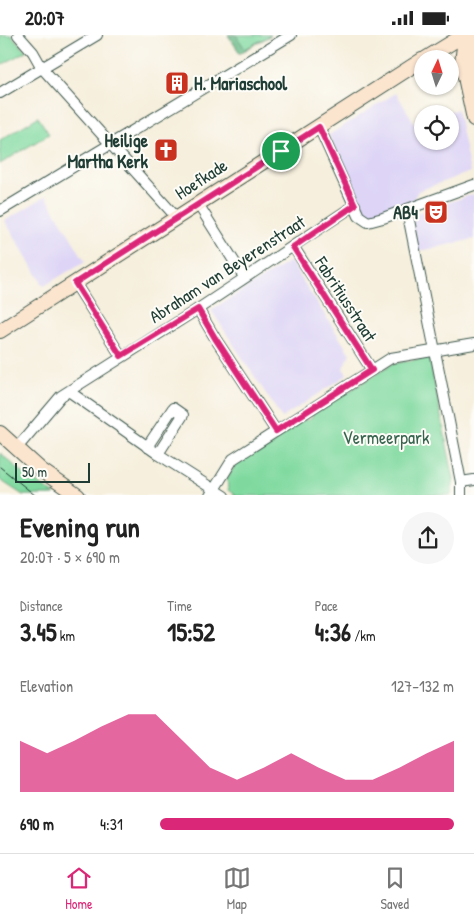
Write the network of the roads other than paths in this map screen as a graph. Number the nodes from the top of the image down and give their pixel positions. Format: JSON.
{"nodes":[{"id":1,"x":18,"y":35,"type":"edge"},
{"id":2,"x":97,"y":35,"type":"edge"},
{"id":3,"x":292,"y":35,"type":"edge"},
{"id":4,"x":465,"y":41,"type":"edge"},
{"id":5,"x":444,"y":50,"type":"edge"},
{"id":6,"x":414,"y":65,"type":"edge"},
{"id":7,"x":42,"y":68,"type":"junction"},
{"id":8,"x":0,"y":93,"type":"edge"},
{"id":9,"x":474,"y":119,"type":"edge"},
{"id":10,"x":319,"y":127,"type":"junction"},
{"id":11,"x":110,"y":144,"type":"junction"},
{"id":12,"x":474,"y":185,"type":"edge"},
{"id":13,"x":198,"y":204,"type":"junction"},
{"id":14,"x":355,"y":205,"type":"junction"},
{"id":15,"x":407,"y":210,"type":"junction"},
{"id":16,"x":0,"y":211,"type":"edge"},
{"id":17,"x":177,"y":218,"type":"junction"},
{"id":18,"x":293,"y":247,"type":"junction"},
{"id":19,"x":244,"y":277,"type":"junction"},
{"id":20,"x":75,"y":283,"type":"junction"},
{"id":21,"x":198,"y":309,"type":"junction"},
{"id":22,"x":0,"y":331,"type":"edge"},
{"id":23,"x":474,"y":344,"type":"edge"},
{"id":24,"x":435,"y":351,"type":"junction"},
{"id":25,"x":121,"y":356,"type":"junction"},
{"id":26,"x":372,"y":370,"type":"junction"},
{"id":27,"x":70,"y":392,"type":"junction"},
{"id":28,"x":276,"y":431,"type":"junction"},
{"id":29,"x":0,"y":433,"type":"edge"},
{"id":30,"x":147,"y":447,"type":"junction"},
{"id":31,"x":16,"y":449,"type":"junction"},
{"id":32,"x":158,"y":454,"type":"junction"},
{"id":33,"x":474,"y":479,"type":"edge"},
{"id":34,"x":461,"y":482,"type":"junction"},
{"id":35,"x":212,"y":492,"type":"edge"},
{"id":36,"x":78,"y":495,"type":"edge"},
{"id":37,"x":224,"y":495,"type":"edge"},
{"id":38,"x":461,"y":495,"type":"edge"}],
"edges":[{"from":1,"to":7,"type":"street"},
{"from":2,"to":7,"type":"street"},
{"from":3,"to":11,"type":"street"},
{"from":4,"to":5,"type":"street","name":"Hoefkade"},
{"from":4,"to":9,"type":"street"},
{"from":6,"to":10,"type":"street","name":"Hoefkade"},
{"from":7,"to":8,"type":"street"},
{"from":7,"to":11,"type":"street"},
{"from":10,"to":13,"type":"street","name":"Hoefkade"},
{"from":10,"to":14,"type":"street"},
{"from":11,"to":16,"type":"street"},
{"from":11,"to":17,"type":"street"},
{"from":12,"to":15,"type":"street"},
{"from":13,"to":17,"type":"street","name":"Hoefkade"},
{"from":13,"to":19,"type":"street"},
{"from":14,"to":15,"type":"street"},
{"from":14,"to":18,"type":"street","name":"Abraham van Beyerenstraat"},
{"from":15,"to":24,"type":"street"},
{"from":17,"to":20,"type":"street","name":"Hoefkade"},
{"from":18,"to":19,"type":"street","name":"Abraham van Beyerenstraat"},
{"from":18,"to":26,"type":"street","name":"Fabritiusstraat"},
{"from":19,"to":21,"type":"street","name":"Abraham van Beyerenstraat"},
{"from":20,"to":22,"type":"street","name":"Hoefkade"},
{"from":20,"to":25,"type":"street"},
{"from":21,"to":25,"type":"street","name":"Abraham van Beyerenstraat"},
{"from":21,"to":28,"type":"street"},
{"from":23,"to":24,"type":"street"},
{"from":24,"to":26,"type":"street"},
{"from":24,"to":34,"type":"street"},
{"from":25,"to":27,"type":"street","name":"Abraham van Beyerenstraat"},
{"from":26,"to":28,"type":"street"},
{"from":27,"to":30,"type":"street"},
{"from":27,"to":31,"type":"street","name":"Abraham van Beyerenstraat"},
{"from":28,"to":35,"type":"street"},
{"from":29,"to":31,"type":"street"},
{"from":30,"to":32,"type":"street"},
{"from":30,"to":32,"type":"street"},
{"from":31,"to":36,"type":"street"},
{"from":32,"to":35,"type":"street"},
{"from":33,"to":34,"type":"street"},
{"from":34,"to":38,"type":"street"},
{"from":35,"to":37,"type":"street"}]}
